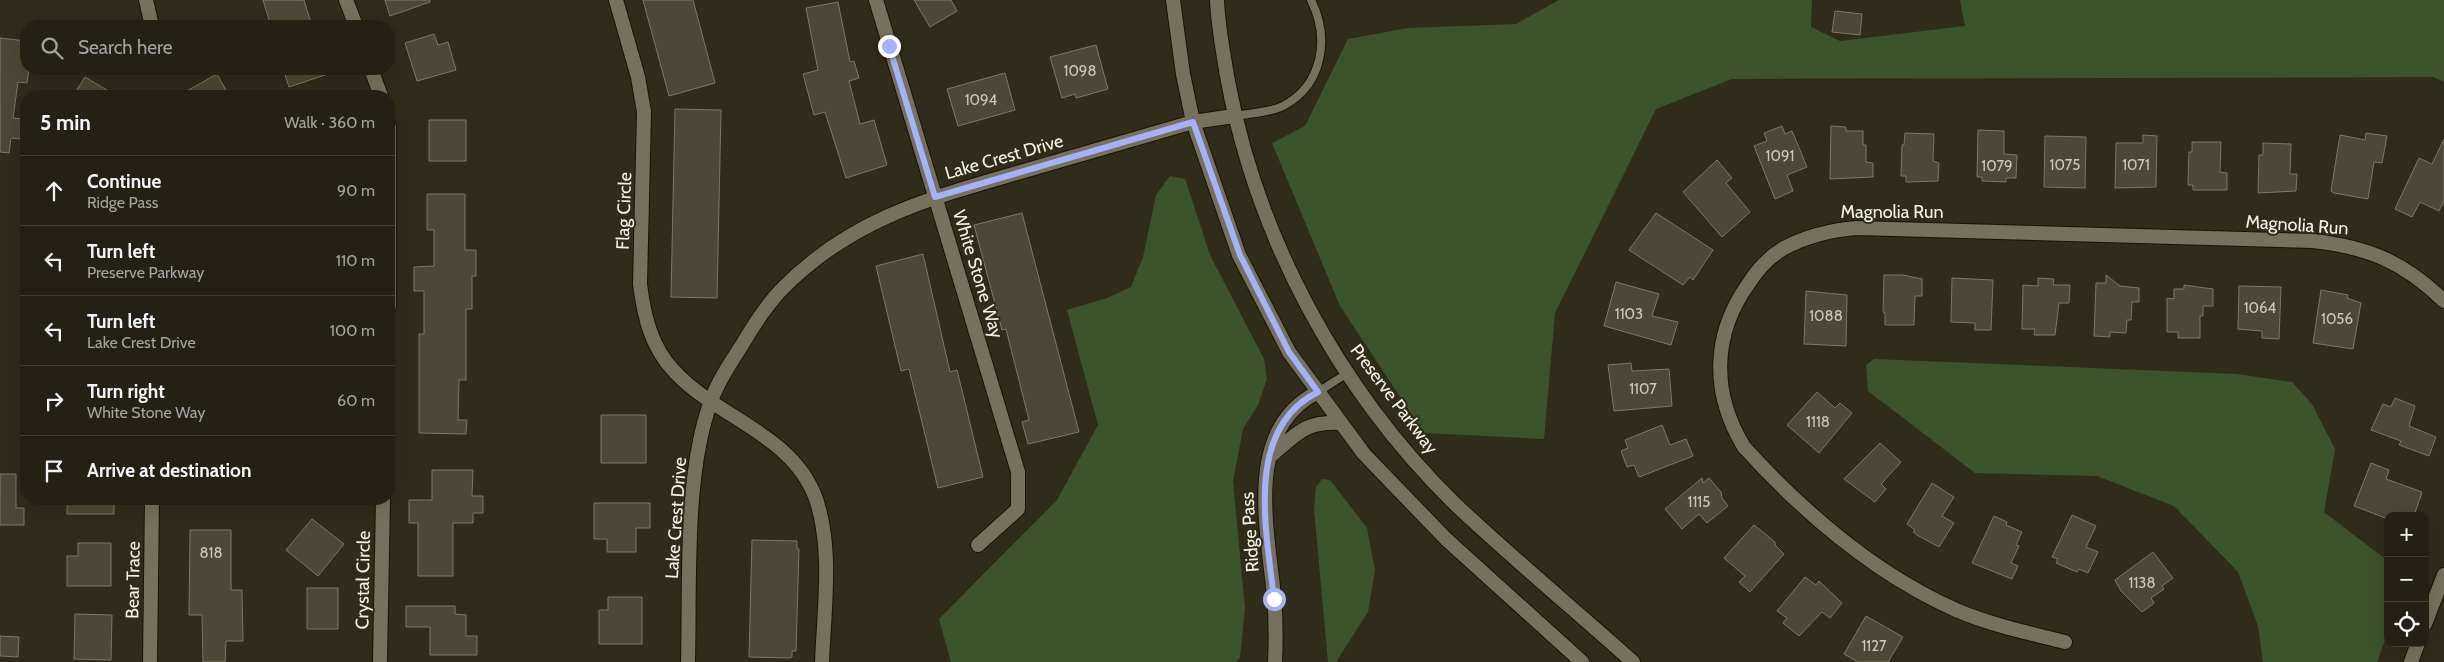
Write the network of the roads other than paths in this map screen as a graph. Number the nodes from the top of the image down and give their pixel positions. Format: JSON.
{"nodes":[{"id":1,"x":146,"y":0,"type":"edge"},
{"id":2,"x":346,"y":0,"type":"edge"},
{"id":3,"x":616,"y":0,"type":"edge"},
{"id":4,"x":876,"y":0,"type":"edge"},
{"id":5,"x":1173,"y":0,"type":"edge"},
{"id":6,"x":1218,"y":0,"type":"edge"},
{"id":7,"x":1311,"y":0,"type":"edge"},
{"id":8,"x":151,"y":20,"type":"edge"},
{"id":9,"x":354,"y":20,"type":"edge"},
{"id":10,"x":373,"y":75,"type":"edge"},
{"id":11,"x":379,"y":90,"type":"edge"},
{"id":12,"x":1234,"y":116,"type":"junction"},
{"id":13,"x":1193,"y":122,"type":"junction"},
{"id":14,"x":935,"y":197,"type":"junction"},
{"id":15,"x":2444,"y":301,"type":"edge"},
{"id":16,"x":1346,"y":374,"type":"junction"},
{"id":17,"x":1318,"y":392,"type":"junction"},
{"id":18,"x":711,"y":400,"type":"junction"},
{"id":19,"x":1341,"y":423,"type":"junction"},
{"id":20,"x":1268,"y":459,"type":"junction"},
{"id":21,"x":152,"y":505,"type":"edge"},
{"id":22,"x":383,"y":505,"type":"edge"},
{"id":23,"x":978,"y":545,"type":"dead end"},
{"id":24,"x":2444,"y":575,"type":"edge"},
{"id":25,"x":2429,"y":614,"type":"edge"},
{"id":26,"x":2065,"y":642,"type":"dead end"},
{"id":27,"x":2417,"y":647,"type":"edge"},
{"id":28,"x":150,"y":662,"type":"edge"},
{"id":29,"x":380,"y":662,"type":"edge"},
{"id":30,"x":688,"y":662,"type":"edge"},
{"id":31,"x":822,"y":662,"type":"edge"},
{"id":32,"x":1276,"y":662,"type":"edge"},
{"id":33,"x":1582,"y":662,"type":"edge"},
{"id":34,"x":1633,"y":662,"type":"edge"},
{"id":35,"x":2411,"y":662,"type":"edge"}],
"edges":[{"from":1,"to":8,"type":"street"},
{"from":2,"to":9,"type":"street"},
{"from":3,"to":18,"type":"street","name":"Flag Circle"},
{"from":4,"to":14,"type":"street","name":"White Stone Way"},
{"from":5,"to":13,"type":"street"},
{"from":6,"to":12,"type":"street","name":"Preserve Parkway"},
{"from":7,"to":12,"type":"lane"},
{"from":10,"to":11,"type":"street"},
{"from":12,"to":13,"type":"street","name":"Lake Crest Drive"},
{"from":12,"to":16,"type":"street","name":"Preserve Parkway"},
{"from":13,"to":14,"type":"street","name":"Lake Crest Drive"},
{"from":13,"to":17,"type":"street"},
{"from":14,"to":18,"type":"street","name":"Lake Crest Drive"},
{"from":14,"to":23,"type":"street","name":"White Stone Way"},
{"from":15,"to":26,"type":"street","name":"Magnolia Run"},
{"from":16,"to":17,"type":"lane"},
{"from":16,"to":34,"type":"street","name":"Preserve Parkway"},
{"from":17,"to":19,"type":"street"},
{"from":17,"to":20,"type":"street","name":"Ridge Pass"},
{"from":18,"to":30,"type":"street","name":"Lake Crest Drive"},
{"from":18,"to":31,"type":"street","name":"Flag Circle"},
{"from":19,"to":20,"type":"street"},
{"from":19,"to":33,"type":"street"},
{"from":20,"to":32,"type":"street","name":"Ridge Pass"},
{"from":21,"to":28,"type":"street","name":"Bear Trace"},
{"from":22,"to":29,"type":"street","name":"Crystal Circle"},
{"from":24,"to":25,"type":"street"},
{"from":27,"to":35,"type":"street"}]}
